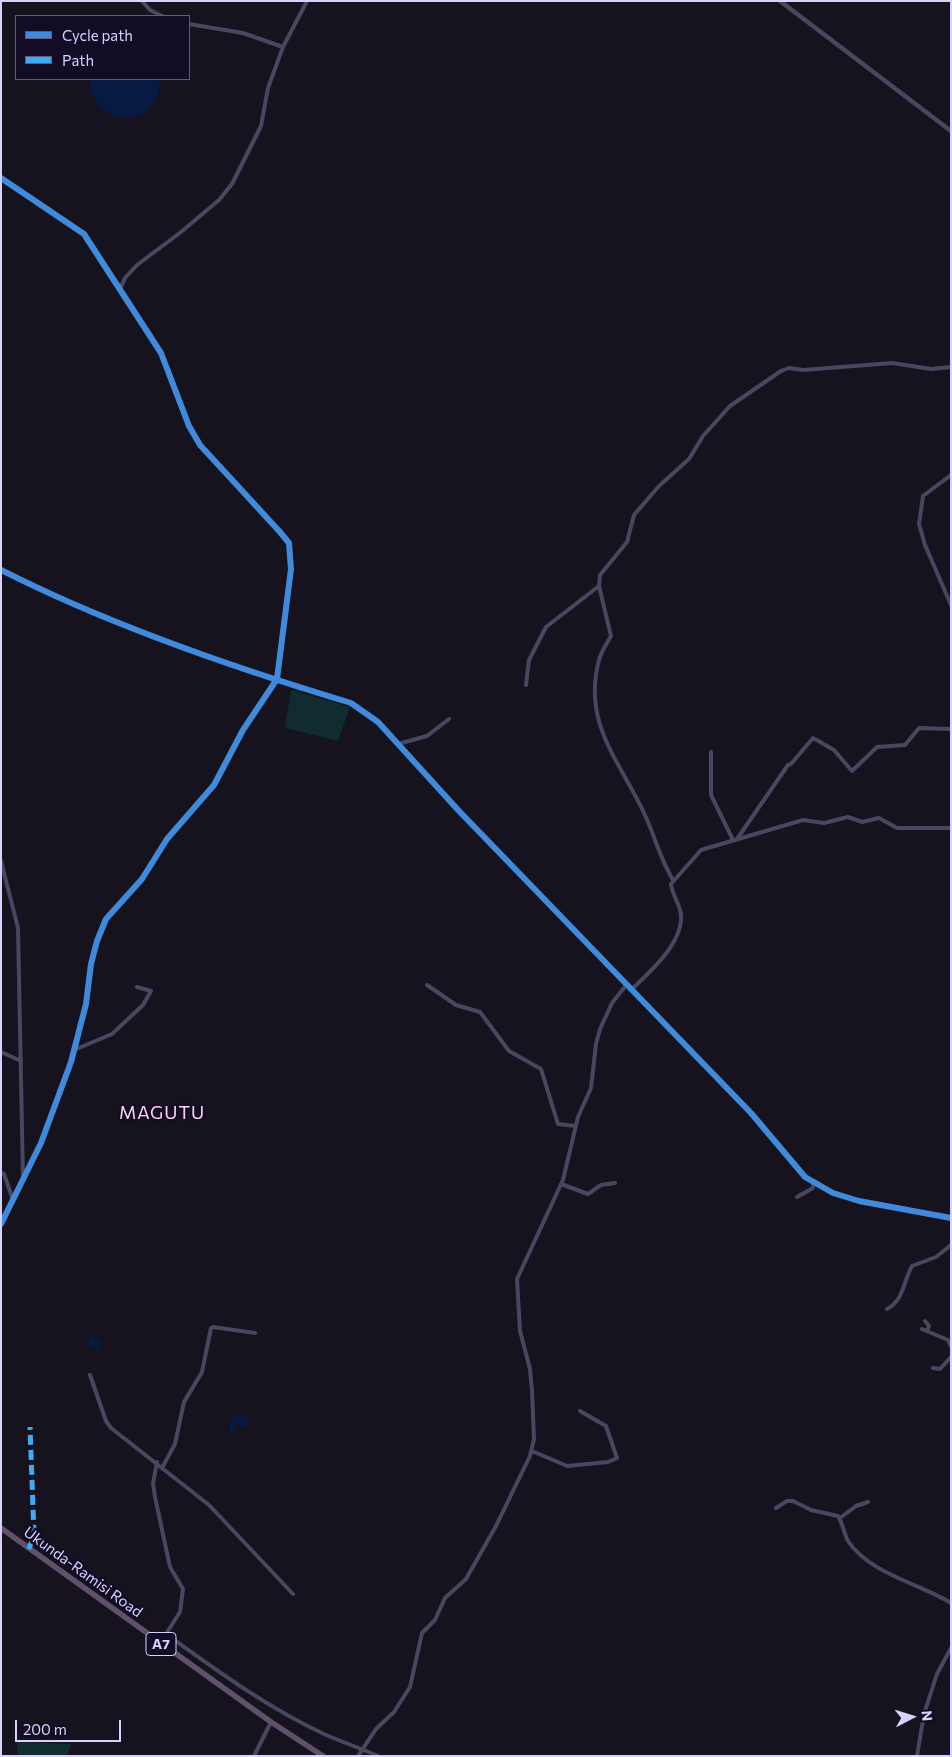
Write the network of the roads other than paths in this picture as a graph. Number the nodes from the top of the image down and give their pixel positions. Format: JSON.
{"nodes":[{"id":1,"x":142,"y":1,"type":"edge"},
{"id":2,"x":306,"y":1,"type":"edge"},
{"id":3,"x":780,"y":1,"type":"edge"},
{"id":4,"x":160,"y":15,"type":"edge"},
{"id":5,"x":190,"y":24,"type":"edge"},
{"id":6,"x":283,"y":47,"type":"junction"},
{"id":7,"x":951,"y":131,"type":"edge"},
{"id":8,"x":1,"y":178,"type":"edge"},
{"id":9,"x":120,"y":289,"type":"junction"},
{"id":10,"x":951,"y":367,"type":"edge"},
{"id":11,"x":951,"y":475,"type":"edge"},
{"id":12,"x":1,"y":570,"type":"edge"},
{"id":13,"x":599,"y":586,"type":"junction"},
{"id":14,"x":951,"y":605,"type":"edge"},
{"id":15,"x":277,"y":679,"type":"junction"},
{"id":16,"x":526,"y":685,"type":"dead end"},
{"id":17,"x":449,"y":719,"type":"dead end"},
{"id":18,"x":951,"y":729,"type":"edge"},
{"id":19,"x":398,"y":744,"type":"junction"},
{"id":20,"x":712,"y":752,"type":"dead end"},
{"id":21,"x":951,"y":828,"type":"edge"},
{"id":22,"x":735,"y":840,"type":"junction"},
{"id":23,"x":1,"y":861,"type":"edge"},
{"id":24,"x":673,"y":880,"type":"junction"},
{"id":25,"x":627,"y":984,"type":"junction"},
{"id":26,"x":427,"y":986,"type":"dead end"},
{"id":27,"x":137,"y":987,"type":"dead end"},
{"id":28,"x":632,"y":989,"type":"junction"},
{"id":29,"x":74,"y":1050,"type":"junction"},
{"id":30,"x":1,"y":1052,"type":"edge"},
{"id":31,"x":21,"y":1061,"type":"junction"},
{"id":32,"x":576,"y":1126,"type":"junction"},
{"id":33,"x":1,"y":1174,"type":"edge"},
{"id":34,"x":23,"y":1178,"type":"junction"},
{"id":35,"x":813,"y":1182,"type":"junction"},
{"id":36,"x":561,"y":1184,"type":"junction"},
{"id":37,"x":615,"y":1184,"type":"dead end"},
{"id":38,"x":797,"y":1197,"type":"dead end"},
{"id":39,"x":13,"y":1200,"type":"junction"},
{"id":40,"x":951,"y":1218,"type":"edge"},
{"id":41,"x":1,"y":1224,"type":"edge"},
{"id":42,"x":951,"y":1245,"type":"edge"},
{"id":43,"x":887,"y":1309,"type":"dead end"},
{"id":44,"x":925,"y":1321,"type":"dead end"},
{"id":45,"x":922,"y":1329,"type":"dead end"},
{"id":46,"x":928,"y":1331,"type":"junction"},
{"id":47,"x":255,"y":1333,"type":"dead end"},
{"id":48,"x":951,"y":1346,"type":"edge"},
{"id":49,"x":951,"y":1357,"type":"edge"},
{"id":50,"x":933,"y":1368,"type":"dead end"},
{"id":51,"x":90,"y":1375,"type":"dead end"},
{"id":52,"x":580,"y":1411,"type":"dead end"},
{"id":53,"x":532,"y":1451,"type":"junction"},
{"id":54,"x":157,"y":1462,"type":"junction"},
{"id":55,"x":162,"y":1468,"type":"junction"},
{"id":56,"x":868,"y":1502,"type":"dead end"},
{"id":57,"x":776,"y":1508,"type":"dead end"},
{"id":58,"x":840,"y":1518,"type":"junction"},
{"id":59,"x":1,"y":1528,"type":"edge"},
{"id":60,"x":293,"y":1594,"type":"dead end"},
{"id":61,"x":951,"y":1603,"type":"edge"},
{"id":62,"x":166,"y":1634,"type":"junction"},
{"id":63,"x":159,"y":1642,"type":"junction"},
{"id":64,"x":951,"y":1648,"type":"edge"},
{"id":65,"x":271,"y":1722,"type":"junction"},
{"id":66,"x":362,"y":1749,"type":"junction"},
{"id":67,"x":254,"y":1756,"type":"edge"},
{"id":68,"x":323,"y":1756,"type":"edge"},
{"id":69,"x":358,"y":1756,"type":"edge"},
{"id":70,"x":378,"y":1756,"type":"edge"},
{"id":71,"x":918,"y":1756,"type":"edge"}],
"edges":[{"from":1,"to":4,"type":"street"},
{"from":2,"to":6,"type":"street"},
{"from":3,"to":7,"type":"street"},
{"from":5,"to":6,"type":"street"},
{"from":6,"to":9,"type":"street"},
{"from":8,"to":9,"type":"street"},
{"from":9,"to":15,"type":"street"},
{"from":10,"to":13,"type":"street"},
{"from":11,"to":14,"type":"street"},
{"from":12,"to":15,"type":"street"},
{"from":13,"to":16,"type":"street"},
{"from":13,"to":24,"type":"street"},
{"from":15,"to":19,"type":"street"},
{"from":15,"to":29,"type":"street"},
{"from":17,"to":19,"type":"street"},
{"from":18,"to":22,"type":"street"},
{"from":19,"to":25,"type":"street"},
{"from":20,"to":22,"type":"street"},
{"from":21,"to":22,"type":"street"},
{"from":22,"to":24,"type":"street"},
{"from":23,"to":31,"type":"street"},
{"from":24,"to":28,"type":"street"},
{"from":25,"to":28,"type":"street"},
{"from":25,"to":32,"type":"street"},
{"from":26,"to":32,"type":"street"},
{"from":27,"to":29,"type":"street"},
{"from":28,"to":35,"type":"street"},
{"from":29,"to":34,"type":"street"},
{"from":30,"to":31,"type":"street"},
{"from":31,"to":34,"type":"street"},
{"from":32,"to":36,"type":"street"},
{"from":33,"to":39,"type":"street"},
{"from":34,"to":39,"type":"street"},
{"from":35,"to":38,"type":"street"},
{"from":35,"to":40,"type":"street"},
{"from":36,"to":37,"type":"street"},
{"from":36,"to":53,"type":"street"},
{"from":39,"to":41,"type":"street"},
{"from":42,"to":43,"type":"street"},
{"from":44,"to":46,"type":"street"},
{"from":45,"to":46,"type":"street"},
{"from":46,"to":48,"type":"street"},
{"from":47,"to":55,"type":"street"},
{"from":49,"to":50,"type":"street"},
{"from":51,"to":54,"type":"street"},
{"from":52,"to":53,"type":"street"},
{"from":53,"to":66,"type":"street"},
{"from":54,"to":55,"type":"street"},
{"from":54,"to":62,"type":"street"},
{"from":55,"to":60,"type":"street"},
{"from":56,"to":58,"type":"street"},
{"from":57,"to":58,"type":"street"},
{"from":58,"to":61,"type":"street"},
{"from":59,"to":63,"type":"highway","name":"Ukunda-Ramisi Road","number":"A7"},
{"from":62,"to":63,"type":"street"},
{"from":62,"to":66,"type":"street"},
{"from":63,"to":65,"type":"highway","name":"Ukunda-Ramisi Road","number":"A7"},
{"from":64,"to":71,"type":"street"},
{"from":65,"to":67,"type":"street"},
{"from":65,"to":68,"type":"highway","name":"Ukunda-Ramisi Road","number":"A7"},
{"from":66,"to":69,"type":"street"},
{"from":66,"to":70,"type":"street"}]}
